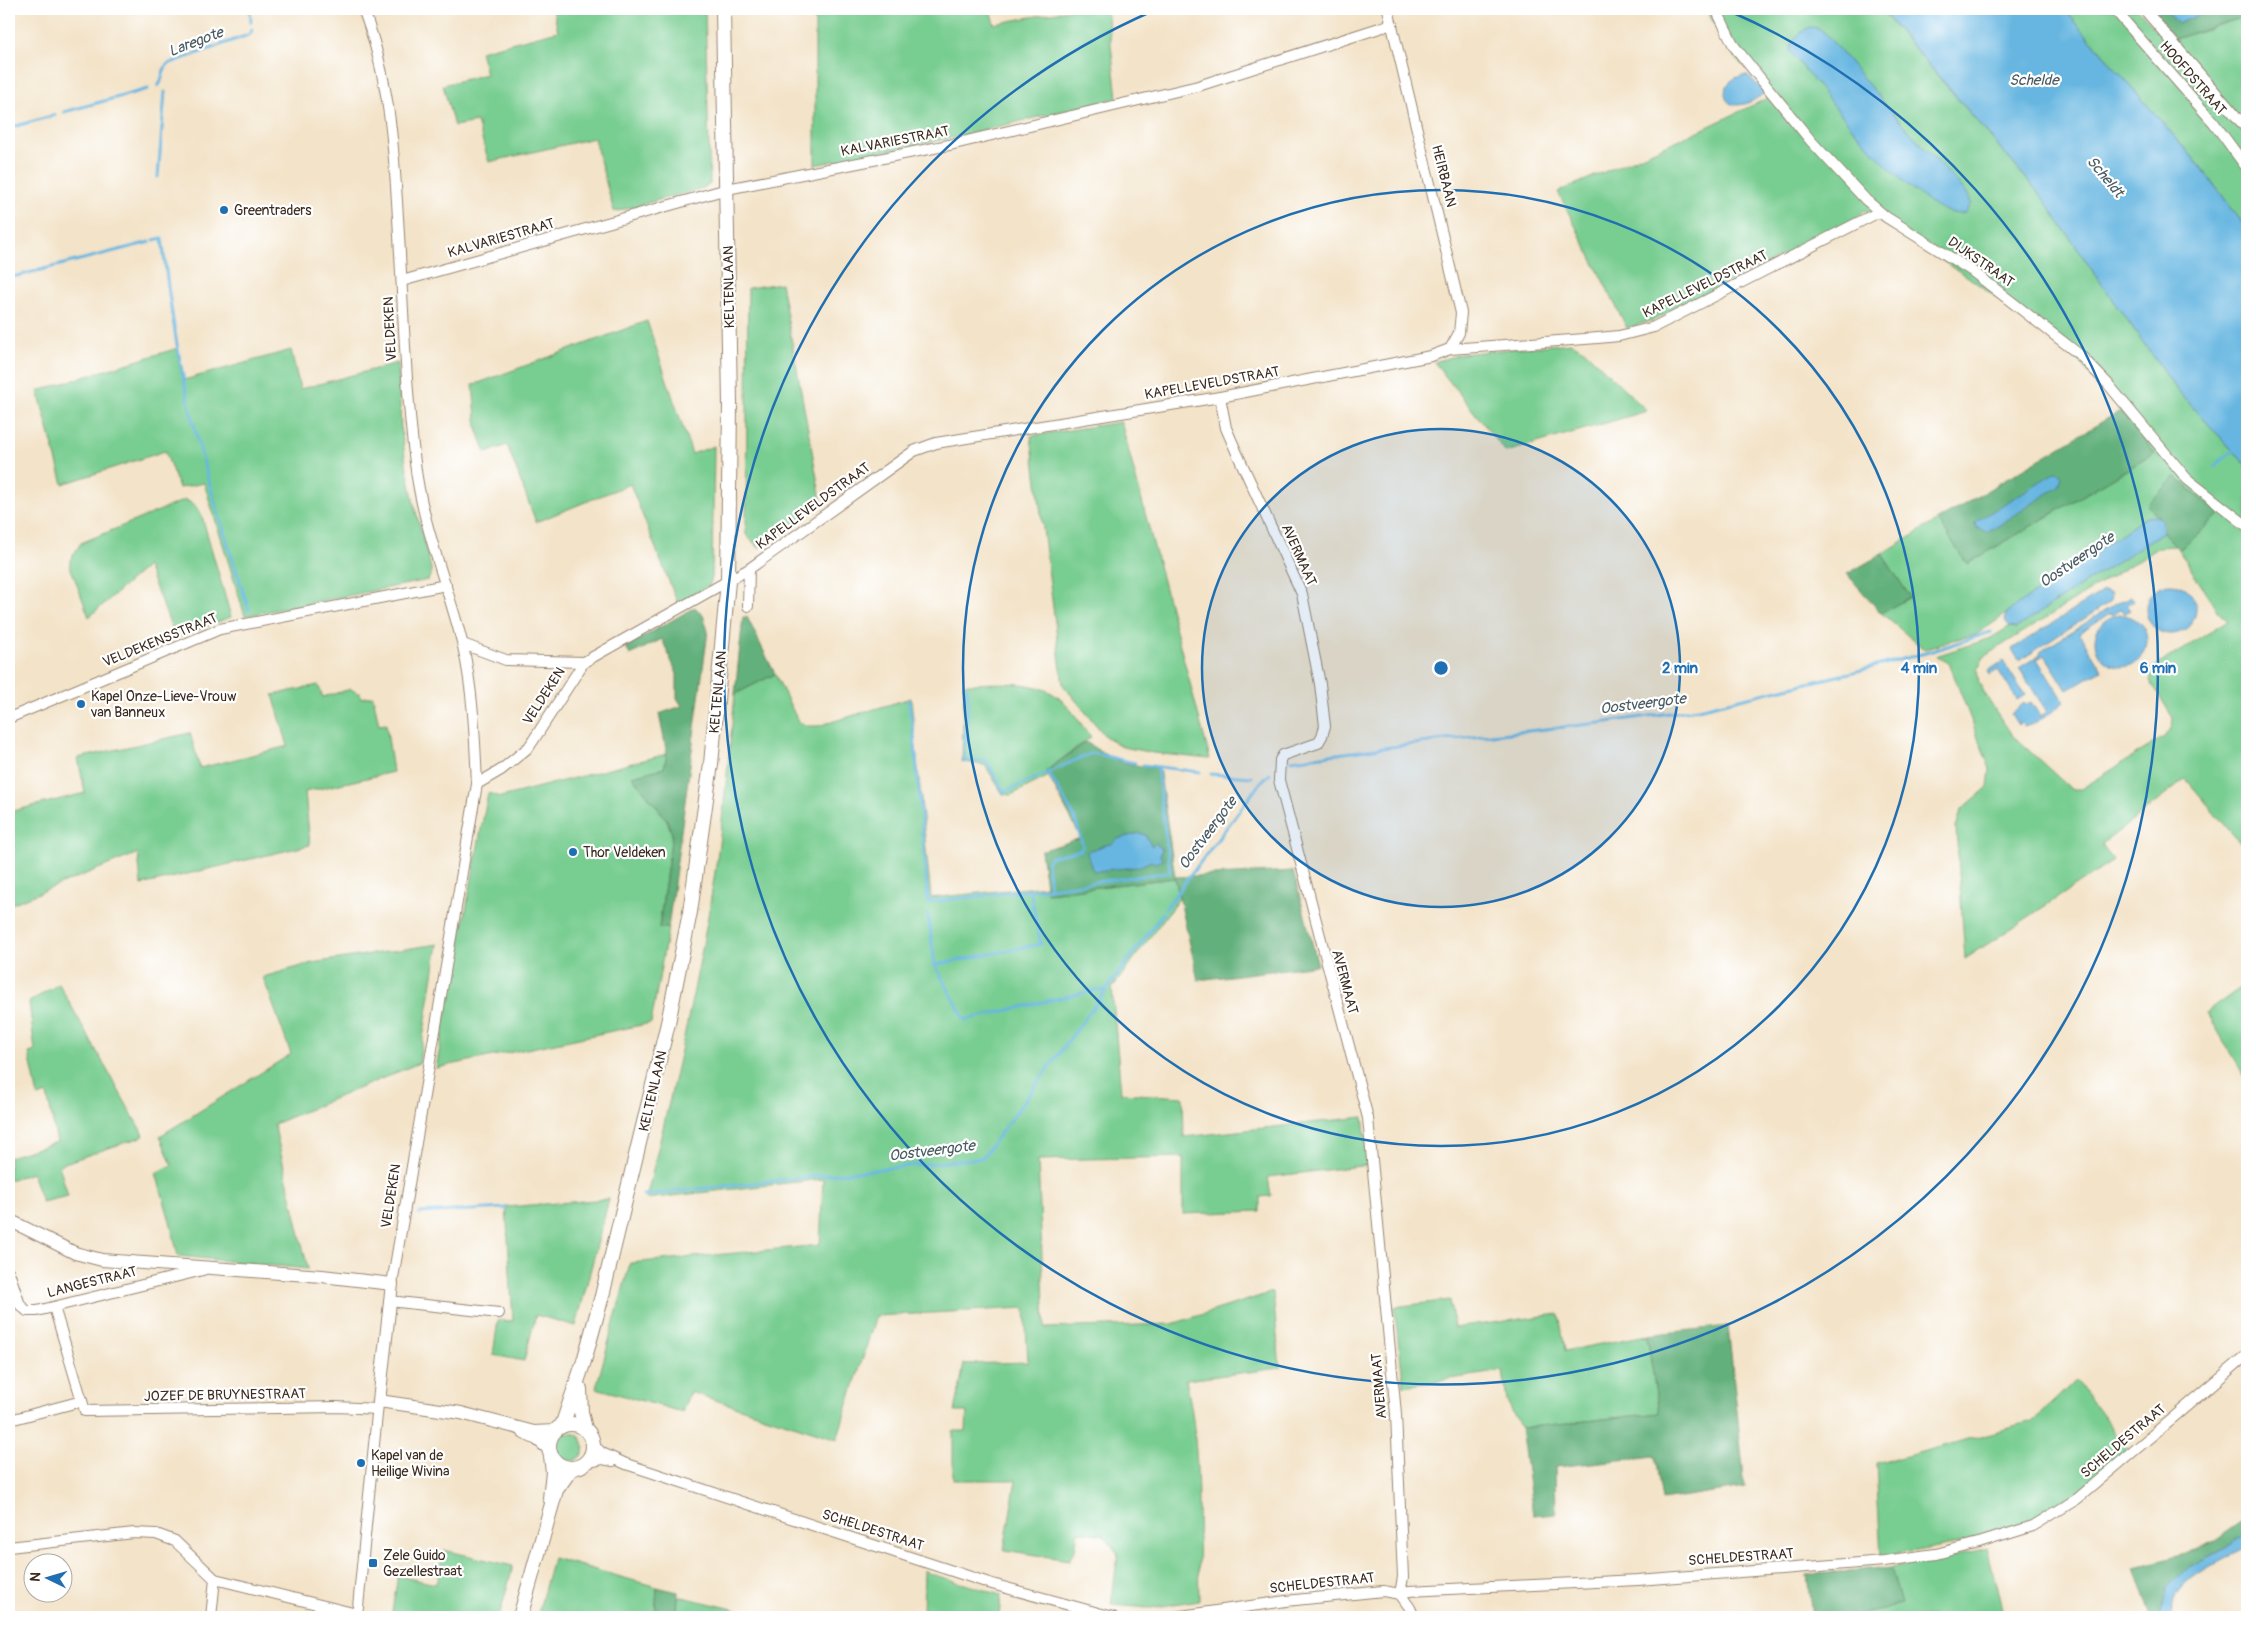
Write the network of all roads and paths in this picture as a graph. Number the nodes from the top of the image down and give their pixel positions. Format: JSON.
{"nodes":[{"id":1,"x":363,"y":9,"type":"edge"},
{"id":2,"x":723,"y":9,"type":"edge"},
{"id":3,"x":1388,"y":9,"type":"edge"},
{"id":4,"x":1716,"y":9,"type":"edge"},
{"id":5,"x":2114,"y":9,"type":"edge"},
{"id":6,"x":2144,"y":9,"type":"edge"},
{"id":7,"x":1392,"y":24,"type":"junction"},
{"id":8,"x":2247,"y":129,"type":"edge"},
{"id":9,"x":2247,"y":168,"type":"edge"},
{"id":10,"x":727,"y":189,"type":"junction"},
{"id":11,"x":1879,"y":212,"type":"junction"},
{"id":12,"x":402,"y":281,"type":"junction"},
{"id":13,"x":1450,"y":349,"type":"junction"},
{"id":14,"x":1220,"y":397,"type":"junction"},
{"id":15,"x":2247,"y":526,"type":"edge"},
{"id":16,"x":749,"y":569,"type":"junction"},
{"id":17,"x":728,"y":580,"type":"junction"},
{"id":18,"x":446,"y":585,"type":"junction"},
{"id":19,"x":748,"y":606,"type":"dead end"},
{"id":20,"x":463,"y":644,"type":"junction"},
{"id":21,"x":584,"y":662,"type":"junction"},
{"id":22,"x":9,"y":718,"type":"edge"},
{"id":23,"x":477,"y":784,"type":"junction"},
{"id":24,"x":9,"y":1220,"type":"edge"},
{"id":25,"x":206,"y":1269,"type":"junction"},
{"id":26,"x":9,"y":1272,"type":"edge"},
{"id":27,"x":392,"y":1284,"type":"junction"},
{"id":28,"x":390,"y":1301,"type":"junction"},
{"id":29,"x":54,"y":1307,"type":"junction"},
{"id":30,"x":499,"y":1313,"type":"dead end"},
{"id":31,"x":2247,"y":1354,"type":"edge"},
{"id":32,"x":584,"y":1361,"type":"junction"},
{"id":33,"x":82,"y":1401,"type":"junction"},
{"id":34,"x":378,"y":1405,"type":"junction"},
{"id":35,"x":10,"y":1420,"type":"edge"},
{"id":36,"x":513,"y":1428,"type":"junction"},
{"id":37,"x":558,"y":1428,"type":"junction"},
{"id":38,"x":585,"y":1429,"type":"junction"},
{"id":39,"x":593,"y":1445,"type":"junction"},
{"id":40,"x":550,"y":1453,"type":"junction"},
{"id":41,"x":586,"y":1463,"type":"junction"},
{"id":42,"x":626,"y":1464,"type":"junction"},
{"id":43,"x":571,"y":1469,"type":"junction"},
{"id":44,"x":547,"y":1516,"type":"junction"},
{"id":45,"x":9,"y":1548,"type":"edge"},
{"id":46,"x":215,"y":1579,"type":"junction"},
{"id":47,"x":1400,"y":1594,"type":"junction"},
{"id":48,"x":357,"y":1616,"type":"edge"},
{"id":49,"x":211,"y":1617,"type":"edge"},
{"id":50,"x":520,"y":1617,"type":"edge"},
{"id":51,"x":1113,"y":1617,"type":"edge"},
{"id":52,"x":1174,"y":1617,"type":"edge"},
{"id":53,"x":1414,"y":1617,"type":"edge"}],
"edges":[{"from":1,"to":12,"type":"street","name":"VELDEKEN"},
{"from":2,"to":10,"type":"main road","name":"KELTENLAAN"},
{"from":3,"to":7,"type":"street","name":"HEIRBAAN"},
{"from":4,"to":11,"type":"street","name":"DIJKSTRAAT"},
{"from":5,"to":9,"type":"street","name":"HOOFDSTRAAT"},
{"from":6,"to":8,"type":"street"},
{"from":7,"to":10,"type":"street","name":"KALVARIESTRAAT"},
{"from":7,"to":13,"type":"street","name":"HEIRBAAN"},
{"from":10,"to":12,"type":"street","name":"KALVARIESTRAAT"},
{"from":10,"to":17,"type":"main road","name":"KELTENLAAN"},
{"from":11,"to":13,"type":"street","name":"KAPELLEVELDSTRAAT"},
{"from":11,"to":15,"type":"street","name":"DIJKSTRAAT"},
{"from":12,"to":18,"type":"street","name":"VELDEKEN"},
{"from":13,"to":14,"type":"street","name":"KAPELLEVELDSTRAAT"},
{"from":14,"to":16,"type":"street","name":"KAPELLEVELDSTRAAT"},
{"from":14,"to":47,"type":"street","name":"AVERMAAT"},
{"from":16,"to":17,"type":"street","name":"KAPELLEVELDSTRAAT"},
{"from":16,"to":19,"type":"street"},
{"from":17,"to":21,"type":"street","name":"KAPELLEVELDSTRAAT"},
{"from":17,"to":32,"type":"main road","name":"KELTENLAAN"},
{"from":18,"to":20,"type":"street","name":"VELDEKEN"},
{"from":18,"to":22,"type":"street","name":"VELDEKENSSTRAAT"},
{"from":20,"to":21,"type":"street","name":"VELDEKEN"},
{"from":20,"to":23,"type":"street","name":"VELDEKEN"},
{"from":21,"to":23,"type":"street","name":"VELDEKEN"},
{"from":23,"to":27,"type":"street","name":"VELDEKEN"},
{"from":24,"to":25,"type":"street","name":"LANGESTRAAT"},
{"from":25,"to":27,"type":"street","name":"LANGESTRAAT"},
{"from":25,"to":29,"type":"street","name":"LANGESTRAAT"},
{"from":26,"to":29,"type":"street","name":"LANGESTRAAT"},
{"from":27,"to":28,"type":"street","name":"VELDEKEN"},
{"from":28,"to":30,"type":"street"},
{"from":28,"to":34,"type":"street","name":"VELDEKEN"},
{"from":29,"to":33,"type":"street"},
{"from":31,"to":47,"type":"street","name":"SCHELDESTRAAT"},
{"from":32,"to":37,"type":"main road","name":"KELTENLAAN"},
{"from":32,"to":38,"type":"main road","name":"KELTENLAAN"},
{"from":33,"to":34,"type":"street","name":"JOZEF DE BRUYNESTRAAT"},
{"from":33,"to":35,"type":"street"},
{"from":34,"to":36,"type":"street"},
{"from":34,"to":48,"type":"street","name":"VELDEKEN"},
{"from":36,"to":37,"type":"street"},
{"from":36,"to":40,"type":"street"},
{"from":37,"to":38,"type":"main road"},
{"from":37,"to":40,"type":"main road","name":"KELTENLAAN"},
{"from":38,"to":39,"type":"main road","name":"KELTENLAAN"},
{"from":39,"to":41,"type":"main road"},
{"from":39,"to":42,"type":"street","name":"SCHELDESTRAAT"},
{"from":40,"to":43,"type":"main road"},
{"from":40,"to":44,"type":"main road","name":"KELTENLAAN"},
{"from":41,"to":42,"type":"street","name":"SCHELDESTRAAT"},
{"from":41,"to":43,"type":"main road"},
{"from":42,"to":51,"type":"street","name":"SCHELDESTRAAT"},
{"from":43,"to":44,"type":"main road","name":"KELTENLAAN"},
{"from":44,"to":50,"type":"main road","name":"KELTENLAAN"},
{"from":45,"to":46,"type":"street"},
{"from":46,"to":48,"type":"street"},
{"from":46,"to":49,"type":"street"},
{"from":47,"to":52,"type":"street","name":"SCHELDESTRAAT"},
{"from":47,"to":53,"type":"street"}]}
